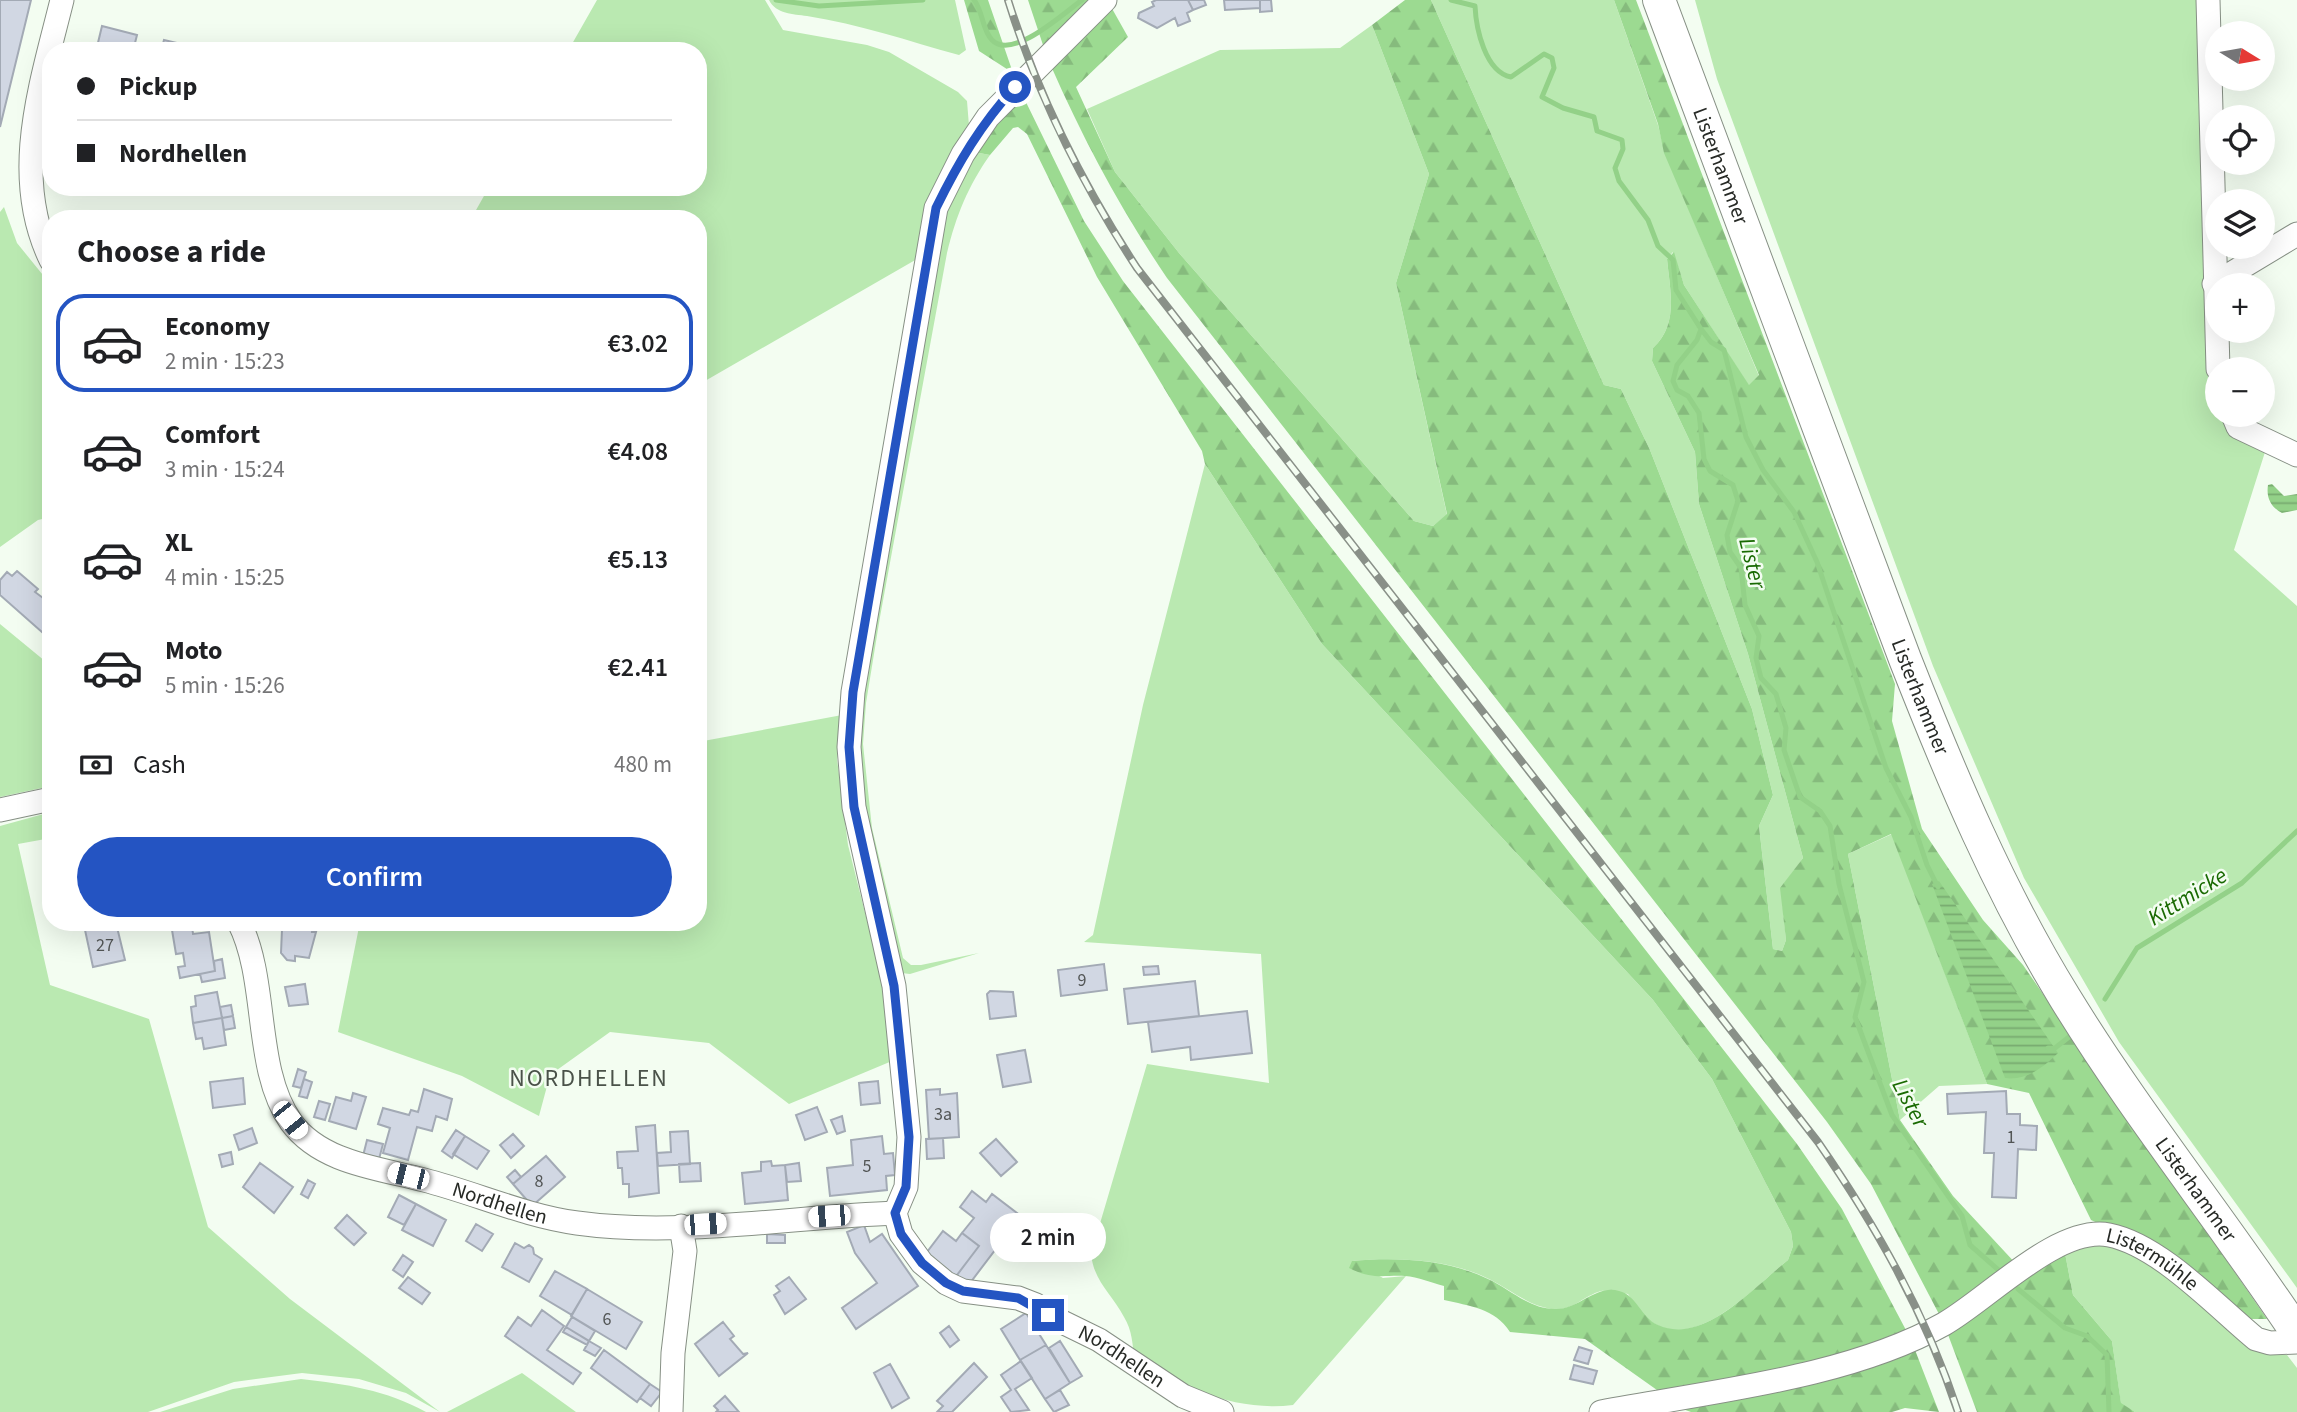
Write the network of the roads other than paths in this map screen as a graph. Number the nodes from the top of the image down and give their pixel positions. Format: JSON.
{"nodes":[{"id":1,"x":62,"y":0,"type":"edge"},
{"id":2,"x":1105,"y":0,"type":"edge"},
{"id":3,"x":1658,"y":0,"type":"edge"},
{"id":4,"x":2207,"y":0,"type":"edge"},
{"id":5,"x":52,"y":42,"type":"edge"},
{"id":6,"x":42,"y":82,"type":"edge"},
{"id":7,"x":2297,"y":234,"type":"edge"},
{"id":8,"x":42,"y":235,"type":"edge"},
{"id":9,"x":2214,"y":273,"type":"edge"},
{"id":10,"x":2232,"y":273,"type":"edge"},
{"id":11,"x":2238,"y":427,"type":"edge"},
{"id":12,"x":2297,"y":454,"type":"edge"},
{"id":13,"x":42,"y":801,"type":"edge"},
{"id":14,"x":0,"y":810,"type":"edge"},
{"id":15,"x":242,"y":931,"type":"edge"},
{"id":16,"x":895,"y":1213,"type":"junction"},
{"id":17,"x":681,"y":1226,"type":"junction"},
{"id":18,"x":2297,"y":1333,"type":"edge"},
{"id":19,"x":2297,"y":1342,"type":"edge"},
{"id":20,"x":671,"y":1412,"type":"edge"},
{"id":21,"x":1222,"y":1412,"type":"edge"},
{"id":22,"x":1601,"y":1412,"type":"edge"}],
"edges":[{"from":1,"to":5,"type":"street"},
{"from":2,"to":16,"type":"street"},
{"from":3,"to":18,"type":"main road","name":"Listerhammer"},
{"from":4,"to":9,"type":"street"},
{"from":6,"to":8,"type":"street"},
{"from":7,"to":10,"type":"street"},
{"from":11,"to":12,"type":"street"},
{"from":13,"to":14,"type":"street"},
{"from":15,"to":17,"type":"street","name":"Nordhellen"},
{"from":16,"to":17,"type":"street","name":"Nordhellen"},
{"from":16,"to":21,"type":"street","name":"Nordhellen"},
{"from":17,"to":20,"type":"street"},
{"from":19,"to":22,"type":"street","name":"Listermühle"}]}
